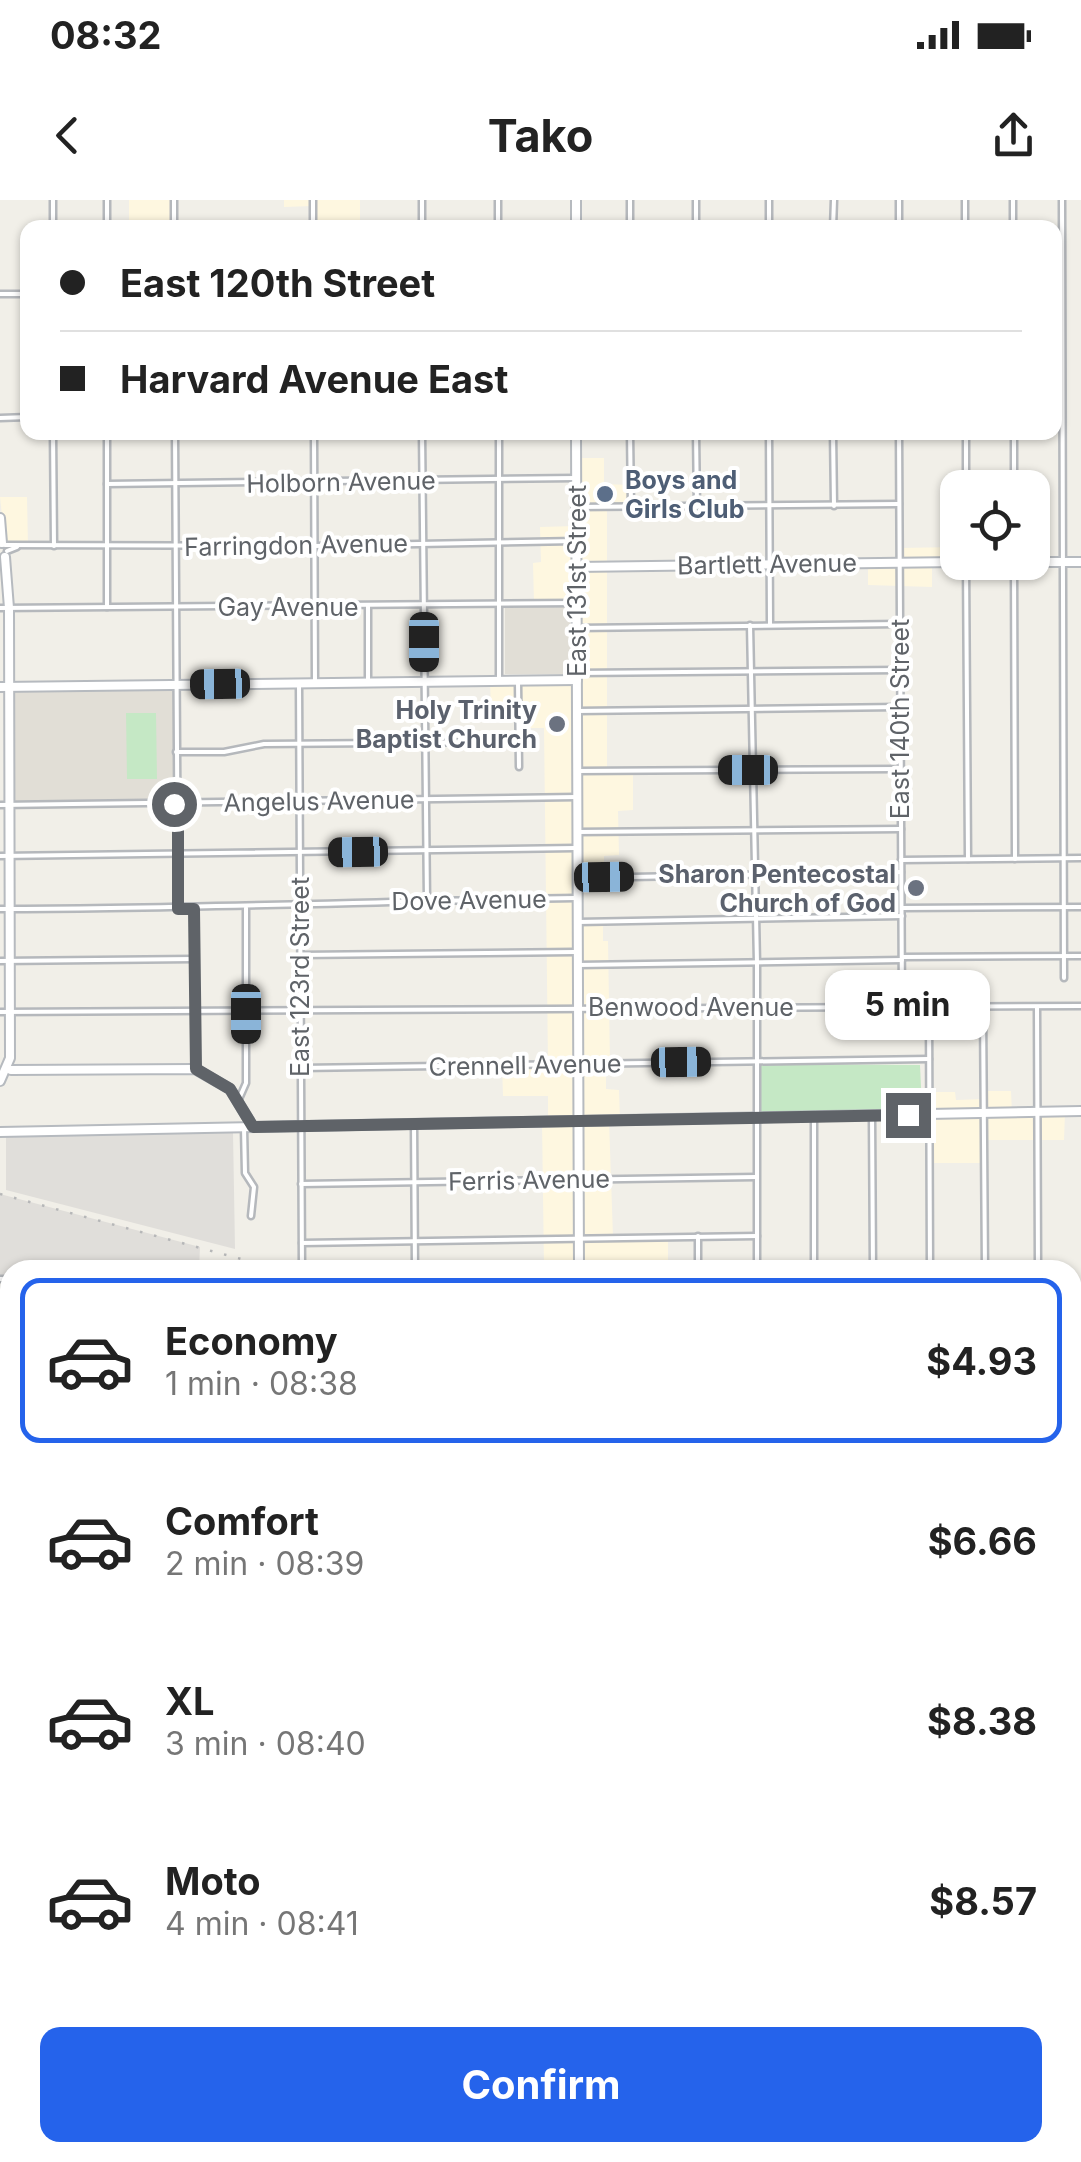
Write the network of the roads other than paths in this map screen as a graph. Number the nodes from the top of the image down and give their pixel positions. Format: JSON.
{"nodes":[{"id":1,"x":1062,"y":200,"type":"edge"},
{"id":2,"x":53,"y":440,"type":"edge"},
{"id":3,"x":107,"y":440,"type":"edge"},
{"id":4,"x":175,"y":440,"type":"edge"},
{"id":5,"x":314,"y":440,"type":"edge"},
{"id":6,"x":422,"y":440,"type":"edge"},
{"id":7,"x":499,"y":440,"type":"edge"},
{"id":8,"x":576,"y":440,"type":"edge"},
{"id":9,"x":630,"y":440,"type":"edge"},
{"id":10,"x":696,"y":440,"type":"edge"},
{"id":11,"x":769,"y":440,"type":"edge"},
{"id":12,"x":834,"y":440,"type":"edge"},
{"id":13,"x":899,"y":440,"type":"edge"},
{"id":14,"x":966,"y":440,"type":"edge"},
{"id":15,"x":1014,"y":440,"type":"edge"},
{"id":16,"x":966,"y":470,"type":"edge"},
{"id":17,"x":1014,"y":470,"type":"edge"},
{"id":18,"x":576,"y":478,"type":"junction"},
{"id":19,"x":499,"y":479,"type":"junction"},
{"id":20,"x":423,"y":481,"type":"junction"},
{"id":21,"x":107,"y":484,"type":"junction"},
{"id":22,"x":175,"y":484,"type":"junction"},
{"id":23,"x":314,"y":484,"type":"junction"},
{"id":24,"x":900,"y":504,"type":"junction"},
{"id":25,"x":834,"y":506,"type":"junction"},
{"id":26,"x":576,"y":507,"type":"junction"},
{"id":27,"x":770,"y":507,"type":"junction"},
{"id":28,"x":630,"y":508,"type":"junction"},
{"id":29,"x":697,"y":508,"type":"junction"},
{"id":30,"x":0,"y":518,"type":"edge"},
{"id":31,"x":576,"y":541,"type":"junction"},
{"id":32,"x":499,"y":542,"type":"junction"},
{"id":33,"x":424,"y":543,"type":"junction"},
{"id":34,"x":54,"y":546,"type":"junction"},
{"id":35,"x":107,"y":546,"type":"junction"},
{"id":36,"x":175,"y":546,"type":"junction"},
{"id":37,"x":314,"y":546,"type":"junction"},
{"id":38,"x":3,"y":549,"type":"edge"},
{"id":39,"x":940,"y":562,"type":"edge"},
{"id":40,"x":1050,"y":562,"type":"edge"},
{"id":41,"x":1062,"y":562,"type":"junction"},
{"id":42,"x":1081,"y":562,"type":"edge"},
{"id":43,"x":900,"y":563,"type":"junction"},
{"id":44,"x":770,"y":564,"type":"junction"},
{"id":45,"x":576,"y":567,"type":"junction"},
{"id":46,"x":966,"y":580,"type":"edge"},
{"id":47,"x":1014,"y":580,"type":"edge"},
{"id":48,"x":576,"y":603,"type":"junction"},
{"id":49,"x":499,"y":604,"type":"junction"},
{"id":50,"x":424,"y":605,"type":"junction"},
{"id":51,"x":368,"y":606,"type":"junction"},
{"id":52,"x":315,"y":607,"type":"junction"},
{"id":53,"x":4,"y":608,"type":"edge"},
{"id":54,"x":106,"y":608,"type":"junction"},
{"id":55,"x":175,"y":608,"type":"junction"},
{"id":56,"x":900,"y":624,"type":"junction"},
{"id":57,"x":750,"y":625,"type":"junction"},
{"id":58,"x":770,"y":625,"type":"junction"},
{"id":59,"x":576,"y":628,"type":"junction"},
{"id":60,"x":900,"y":670,"type":"junction"},
{"id":61,"x":751,"y":672,"type":"junction"},
{"id":62,"x":577,"y":677,"type":"junction"},
{"id":63,"x":499,"y":681,"type":"junction"},
{"id":64,"x":518,"y":681,"type":"junction"},
{"id":65,"x":424,"y":682,"type":"junction"},
{"id":66,"x":368,"y":683,"type":"junction"},
{"id":67,"x":298,"y":684,"type":"junction"},
{"id":68,"x":315,"y":684,"type":"junction"},
{"id":69,"x":176,"y":685,"type":"junction"},
{"id":70,"x":4,"y":687,"type":"edge"},
{"id":71,"x":900,"y":707,"type":"junction"},
{"id":72,"x":751,"y":709,"type":"junction"},
{"id":73,"x":577,"y":710,"type":"junction"},
{"id":74,"x":424,"y":742,"type":"junction"},
{"id":75,"x":519,"y":742,"type":"junction"},
{"id":76,"x":298,"y":743,"type":"junction"},
{"id":77,"x":176,"y":752,"type":"junction"},
{"id":78,"x":519,"y":767,"type":"dead end"},
{"id":79,"x":900,"y":769,"type":"junction"},
{"id":80,"x":752,"y":770,"type":"junction"},
{"id":81,"x":577,"y":771,"type":"junction"},
{"id":82,"x":578,"y":797,"type":"junction"},
{"id":83,"x":424,"y":800,"type":"junction"},
{"id":84,"x":299,"y":802,"type":"junction"},
{"id":85,"x":178,"y":804,"type":"junction"},
{"id":86,"x":4,"y":805,"type":"edge"},
{"id":87,"x":901,"y":829,"type":"junction"},
{"id":88,"x":752,"y":830,"type":"junction"},
{"id":89,"x":578,"y":832,"type":"junction"},
{"id":90,"x":578,"y":848,"type":"junction"},
{"id":91,"x":426,"y":850,"type":"junction"},
{"id":92,"x":300,"y":852,"type":"junction"},
{"id":93,"x":178,"y":855,"type":"junction"},
{"id":94,"x":4,"y":856,"type":"edge"},
{"id":95,"x":1063,"y":858,"type":"junction"},
{"id":96,"x":1081,"y":858,"type":"edge"},
{"id":97,"x":1015,"y":859,"type":"junction"},
{"id":98,"x":901,"y":860,"type":"junction"},
{"id":99,"x":968,"y":860,"type":"junction"},
{"id":100,"x":901,"y":872,"type":"junction"},
{"id":101,"x":754,"y":874,"type":"junction"},
{"id":102,"x":578,"y":878,"type":"junction"},
{"id":103,"x":578,"y":898,"type":"junction"},
{"id":104,"x":427,"y":900,"type":"junction"},
{"id":105,"x":300,"y":903,"type":"junction"},
{"id":106,"x":1081,"y":906,"type":"edge"},
{"id":107,"x":1064,"y":907,"type":"junction"},
{"id":108,"x":246,"y":908,"type":"junction"},
{"id":109,"x":902,"y":908,"type":"junction"},
{"id":110,"x":5,"y":909,"type":"edge"},
{"id":111,"x":178,"y":909,"type":"junction"},
{"id":112,"x":194,"y":909,"type":"junction"},
{"id":113,"x":902,"y":916,"type":"junction"},
{"id":114,"x":755,"y":918,"type":"junction"},
{"id":115,"x":578,"y":922,"type":"junction"},
{"id":116,"x":578,"y":952,"type":"junction"},
{"id":117,"x":300,"y":955,"type":"junction"},
{"id":118,"x":1064,"y":956,"type":"junction"},
{"id":119,"x":1081,"y":956,"type":"edge"},
{"id":120,"x":194,"y":959,"type":"junction"},
{"id":121,"x":902,"y":959,"type":"junction"},
{"id":122,"x":4,"y":960,"type":"edge"},
{"id":123,"x":757,"y":963,"type":"junction"},
{"id":124,"x":578,"y":965,"type":"junction"},
{"id":125,"x":1064,"y":978,"type":"dead end"},
{"id":126,"x":902,"y":1006,"type":"junction"},
{"id":127,"x":1081,"y":1006,"type":"edge"},
{"id":128,"x":757,"y":1007,"type":"junction"},
{"id":129,"x":1037,"y":1007,"type":"junction"},
{"id":130,"x":578,"y":1008,"type":"junction"},
{"id":131,"x":929,"y":1008,"type":"junction"},
{"id":132,"x":983,"y":1008,"type":"junction"},
{"id":133,"x":194,"y":1011,"type":"junction"},
{"id":134,"x":246,"y":1011,"type":"junction"},
{"id":135,"x":300,"y":1011,"type":"junction"},
{"id":136,"x":4,"y":1012,"type":"edge"},
{"id":137,"x":5,"y":1059,"type":"edge"},
{"id":138,"x":929,"y":1059,"type":"junction"},
{"id":139,"x":757,"y":1060,"type":"junction"},
{"id":140,"x":578,"y":1064,"type":"junction"},
{"id":141,"x":300,"y":1068,"type":"junction"},
{"id":142,"x":196,"y":1069,"type":"junction"},
{"id":143,"x":32,"y":1070,"type":"junction"},
{"id":144,"x":5,"y":1074,"type":"edge"},
{"id":145,"x":239,"y":1099,"type":"junction"},
{"id":146,"x":1081,"y":1111,"type":"edge"},
{"id":147,"x":1038,"y":1114,"type":"junction"},
{"id":148,"x":929,"y":1115,"type":"junction"},
{"id":149,"x":984,"y":1115,"type":"junction"},
{"id":150,"x":814,"y":1116,"type":"junction"},
{"id":151,"x":872,"y":1116,"type":"junction"},
{"id":152,"x":757,"y":1117,"type":"junction"},
{"id":153,"x":578,"y":1120,"type":"junction"},
{"id":154,"x":414,"y":1123,"type":"junction"},
{"id":155,"x":301,"y":1125,"type":"junction"},
{"id":156,"x":248,"y":1128,"type":"junction"},
{"id":157,"x":0,"y":1132,"type":"edge"},
{"id":158,"x":757,"y":1176,"type":"junction"},
{"id":159,"x":578,"y":1179,"type":"junction"},
{"id":160,"x":415,"y":1181,"type":"junction"},
{"id":161,"x":301,"y":1184,"type":"junction"},
{"id":162,"x":251,"y":1216,"type":"dead end"},
{"id":163,"x":698,"y":1236,"type":"junction"},
{"id":164,"x":757,"y":1236,"type":"junction"},
{"id":165,"x":578,"y":1239,"type":"junction"},
{"id":166,"x":415,"y":1242,"type":"junction"},
{"id":167,"x":302,"y":1244,"type":"junction"},
{"id":168,"x":302,"y":1260,"type":"edge"},
{"id":169,"x":415,"y":1260,"type":"edge"},
{"id":170,"x":579,"y":1260,"type":"edge"},
{"id":171,"x":698,"y":1260,"type":"edge"},
{"id":172,"x":757,"y":1260,"type":"edge"},
{"id":173,"x":814,"y":1260,"type":"edge"},
{"id":174,"x":873,"y":1260,"type":"edge"},
{"id":175,"x":930,"y":1260,"type":"edge"},
{"id":176,"x":985,"y":1260,"type":"edge"},
{"id":177,"x":1038,"y":1260,"type":"edge"}],
"edges":[{"from":1,"to":41,"type":"street"},
{"from":2,"to":34,"type":"street"},
{"from":3,"to":21,"type":"street"},
{"from":4,"to":22,"type":"street"},
{"from":5,"to":23,"type":"street"},
{"from":6,"to":20,"type":"street"},
{"from":7,"to":19,"type":"street"},
{"from":8,"to":18,"type":"street","name":"East 131st Street"},
{"from":9,"to":28,"type":"street"},
{"from":10,"to":29,"type":"street"},
{"from":11,"to":27,"type":"street"},
{"from":12,"to":25,"type":"street"},
{"from":13,"to":24,"type":"street","name":"East 140th Street"},
{"from":14,"to":16,"type":"street"},
{"from":15,"to":17,"type":"street"},
{"from":18,"to":19,"type":"street","name":"Holborn Avenue"},
{"from":18,"to":26,"type":"street","name":"East 131st Street"},
{"from":19,"to":20,"type":"street","name":"Holborn Avenue"},
{"from":19,"to":32,"type":"street"},
{"from":20,"to":23,"type":"street","name":"Holborn Avenue"},
{"from":20,"to":33,"type":"street"},
{"from":21,"to":22,"type":"street","name":"Holborn Avenue"},
{"from":21,"to":35,"type":"street"},
{"from":22,"to":23,"type":"street","name":"Holborn Avenue"},
{"from":22,"to":36,"type":"street"},
{"from":23,"to":37,"type":"street"},
{"from":24,"to":25,"type":"street"},
{"from":24,"to":43,"type":"street","name":"East 140th Street"},
{"from":25,"to":27,"type":"street"},
{"from":26,"to":28,"type":"street"},
{"from":26,"to":31,"type":"street","name":"East 131st Street"},
{"from":27,"to":29,"type":"street"},
{"from":27,"to":44,"type":"street"},
{"from":28,"to":29,"type":"street"},
{"from":30,"to":38,"type":"street"},
{"from":31,"to":32,"type":"street","name":"Farringdon Avenue"},
{"from":31,"to":45,"type":"street","name":"East 131st Street"},
{"from":32,"to":33,"type":"street","name":"Farringdon Avenue"},
{"from":32,"to":49,"type":"street"},
{"from":33,"to":37,"type":"street","name":"Farringdon Avenue"},
{"from":33,"to":50,"type":"street"},
{"from":34,"to":35,"type":"street","name":"Farringdon Avenue"},
{"from":34,"to":38,"type":"street","name":"Farringdon Avenue"},
{"from":35,"to":36,"type":"street","name":"Farringdon Avenue"},
{"from":35,"to":54,"type":"street"},
{"from":36,"to":37,"type":"street","name":"Farringdon Avenue"},
{"from":36,"to":55,"type":"street"},
{"from":37,"to":52,"type":"street"},
{"from":38,"to":53,"type":"street"},
{"from":39,"to":43,"type":"street","name":"Bartlett Avenue"},
{"from":40,"to":41,"type":"street"},
{"from":41,"to":42,"type":"street"},
{"from":41,"to":95,"type":"street"},
{"from":43,"to":44,"type":"street","name":"Bartlett Avenue"},
{"from":43,"to":56,"type":"street","name":"East 140th Street"},
{"from":44,"to":45,"type":"street","name":"Bartlett Avenue"},
{"from":44,"to":58,"type":"street"},
{"from":45,"to":48,"type":"street","name":"East 131st Street"},
{"from":46,"to":99,"type":"street"},
{"from":47,"to":97,"type":"street"},
{"from":48,"to":49,"type":"street","name":"Gay Avenue"},
{"from":48,"to":59,"type":"street","name":"East 131st Street"},
{"from":49,"to":50,"type":"street","name":"Gay Avenue"},
{"from":49,"to":63,"type":"street"},
{"from":50,"to":51,"type":"street","name":"Gay Avenue"},
{"from":50,"to":65,"type":"street"},
{"from":51,"to":52,"type":"street","name":"Gay Avenue"},
{"from":51,"to":66,"type":"street"},
{"from":52,"to":55,"type":"street","name":"Gay Avenue"},
{"from":52,"to":68,"type":"street"},
{"from":53,"to":54,"type":"street","name":"Gay Avenue"},
{"from":53,"to":70,"type":"street"},
{"from":54,"to":55,"type":"street","name":"Gay Avenue"},
{"from":55,"to":69,"type":"street"},
{"from":56,"to":58,"type":"street"},
{"from":56,"to":60,"type":"street","name":"East 140th Street"},
{"from":57,"to":58,"type":"street"},
{"from":57,"to":59,"type":"street"},
{"from":57,"to":61,"type":"street"},
{"from":59,"to":62,"type":"street","name":"East 131st Street"},
{"from":60,"to":61,"type":"street"},
{"from":60,"to":71,"type":"street","name":"East 140th Street"},
{"from":61,"to":62,"type":"street"},
{"from":61,"to":72,"type":"street"},
{"from":62,"to":64,"type":"street"},
{"from":62,"to":73,"type":"street","name":"East 131st Street"},
{"from":63,"to":64,"type":"street"},
{"from":63,"to":65,"type":"street"},
{"from":64,"to":75,"type":"street"},
{"from":65,"to":66,"type":"street"},
{"from":65,"to":74,"type":"street"},
{"from":66,"to":68,"type":"street"},
{"from":67,"to":68,"type":"street"},
{"from":67,"to":69,"type":"street"},
{"from":67,"to":76,"type":"street","name":"East 123rd Street"},
{"from":69,"to":70,"type":"street"},
{"from":69,"to":77,"type":"street"},
{"from":70,"to":86,"type":"street"},
{"from":71,"to":72,"type":"street"},
{"from":71,"to":79,"type":"street","name":"East 140th Street"},
{"from":72,"to":73,"type":"street"},
{"from":72,"to":80,"type":"street"},
{"from":73,"to":81,"type":"street","name":"East 131st Street"},
{"from":74,"to":75,"type":"street"},
{"from":74,"to":76,"type":"street"},
{"from":74,"to":83,"type":"street"},
{"from":75,"to":78,"type":"street"},
{"from":76,"to":77,"type":"street"},
{"from":76,"to":84,"type":"street","name":"East 123rd Street"},
{"from":77,"to":85,"type":"street"},
{"from":79,"to":80,"type":"street"},
{"from":79,"to":87,"type":"street","name":"East 140th Street"},
{"from":80,"to":81,"type":"street"},
{"from":80,"to":88,"type":"street"},
{"from":81,"to":82,"type":"street","name":"East 131st Street"},
{"from":82,"to":83,"type":"street","name":"Angelus Avenue"},
{"from":82,"to":89,"type":"street","name":"East 131st Street"},
{"from":83,"to":84,"type":"street","name":"Angelus Avenue"},
{"from":83,"to":91,"type":"street"},
{"from":84,"to":85,"type":"street","name":"Angelus Avenue"},
{"from":84,"to":92,"type":"street","name":"East 123rd Street"},
{"from":85,"to":86,"type":"street","name":"Angelus Avenue"},
{"from":85,"to":93,"type":"street"},
{"from":86,"to":94,"type":"street"},
{"from":87,"to":88,"type":"street"},
{"from":87,"to":98,"type":"street","name":"East 140th Street"},
{"from":88,"to":89,"type":"street"},
{"from":88,"to":101,"type":"street"},
{"from":89,"to":90,"type":"street","name":"East 131st Street"},
{"from":90,"to":91,"type":"street"},
{"from":90,"to":102,"type":"street","name":"East 131st Street"},
{"from":91,"to":92,"type":"street"},
{"from":91,"to":104,"type":"street"},
{"from":92,"to":93,"type":"street"},
{"from":92,"to":105,"type":"street","name":"East 123rd Street"},
{"from":93,"to":94,"type":"street"},
{"from":93,"to":111,"type":"street"},
{"from":94,"to":110,"type":"street"},
{"from":95,"to":96,"type":"street"},
{"from":95,"to":97,"type":"street"},
{"from":95,"to":107,"type":"street"},
{"from":97,"to":99,"type":"street"},
{"from":98,"to":99,"type":"street"},
{"from":98,"to":100,"type":"street","name":"East 140th Street"},
{"from":100,"to":101,"type":"street"},
{"from":100,"to":109,"type":"street","name":"East 140th Street"},
{"from":101,"to":102,"type":"street"},
{"from":101,"to":114,"type":"street"},
{"from":102,"to":103,"type":"street","name":"East 131st Street"},
{"from":103,"to":104,"type":"street","name":"Dove Avenue"},
{"from":103,"to":115,"type":"street","name":"East 131st Street"},
{"from":104,"to":105,"type":"street","name":"Dove Avenue"},
{"from":105,"to":108,"type":"street","name":"Dove Avenue"},
{"from":105,"to":117,"type":"street","name":"East 123rd Street"},
{"from":106,"to":107,"type":"street"},
{"from":107,"to":109,"type":"street"},
{"from":107,"to":118,"type":"street"},
{"from":108,"to":112,"type":"street","name":"Dove Avenue"},
{"from":108,"to":134,"type":"street"},
{"from":109,"to":113,"type":"street","name":"East 140th Street"},
{"from":110,"to":111,"type":"street","name":"Dove Avenue"},
{"from":110,"to":122,"type":"street"},
{"from":111,"to":112,"type":"street","name":"Dove Avenue"},
{"from":112,"to":120,"type":"street"},
{"from":113,"to":114,"type":"street"},
{"from":113,"to":121,"type":"street","name":"East 140th Street"},
{"from":114,"to":115,"type":"street"},
{"from":114,"to":123,"type":"street"},
{"from":115,"to":116,"type":"street","name":"East 131st Street"},
{"from":116,"to":117,"type":"street"},
{"from":116,"to":124,"type":"street","name":"East 131st Street"},
{"from":117,"to":135,"type":"street","name":"East 123rd Street"},
{"from":118,"to":119,"type":"street"},
{"from":118,"to":121,"type":"street"},
{"from":118,"to":125,"type":"street"},
{"from":120,"to":122,"type":"street"},
{"from":120,"to":133,"type":"street"},
{"from":121,"to":123,"type":"street"},
{"from":121,"to":126,"type":"street","name":"East 140th Street"},
{"from":122,"to":136,"type":"street"},
{"from":123,"to":124,"type":"street"},
{"from":123,"to":128,"type":"street"},
{"from":124,"to":130,"type":"street","name":"East 131st Street"},
{"from":126,"to":128,"type":"street","name":"Benwood Avenue"},
{"from":126,"to":131,"type":"street","name":"Benwood Avenue"},
{"from":127,"to":129,"type":"street","name":"Benwood Avenue"},
{"from":128,"to":130,"type":"street","name":"Benwood Avenue"},
{"from":128,"to":139,"type":"street"},
{"from":129,"to":132,"type":"street","name":"Benwood Avenue"},
{"from":129,"to":147,"type":"street"},
{"from":130,"to":135,"type":"street","name":"Benwood Avenue"},
{"from":130,"to":140,"type":"street","name":"East 131st Street"},
{"from":131,"to":132,"type":"street","name":"Benwood Avenue"},
{"from":131,"to":138,"type":"street"},
{"from":132,"to":149,"type":"street"},
{"from":133,"to":134,"type":"street","name":"Benwood Avenue"},
{"from":133,"to":136,"type":"street","name":"Benwood Avenue"},
{"from":133,"to":142,"type":"street"},
{"from":134,"to":135,"type":"street","name":"Benwood Avenue"},
{"from":134,"to":145,"type":"street"},
{"from":135,"to":141,"type":"street","name":"East 123rd Street"},
{"from":136,"to":137,"type":"street"},
{"from":137,"to":143,"type":"street"},
{"from":137,"to":144,"type":"street"},
{"from":138,"to":139,"type":"street","name":"Crennell Avenue"},
{"from":138,"to":148,"type":"street"},
{"from":139,"to":140,"type":"street","name":"Crennell Avenue"},
{"from":139,"to":152,"type":"street"},
{"from":140,"to":141,"type":"street","name":"Crennell Avenue"},
{"from":140,"to":153,"type":"street","name":"East 131st Street"},
{"from":141,"to":155,"type":"street","name":"East 123rd Street"},
{"from":142,"to":143,"type":"street"},
{"from":142,"to":145,"type":"street"},
{"from":143,"to":144,"type":"street"},
{"from":145,"to":156,"type":"street"},
{"from":146,"to":147,"type":"street"},
{"from":147,"to":149,"type":"street"},
{"from":147,"to":177,"type":"street"},
{"from":148,"to":149,"type":"street"},
{"from":148,"to":151,"type":"street"},
{"from":148,"to":175,"type":"street"},
{"from":149,"to":176,"type":"street"},
{"from":150,"to":151,"type":"street"},
{"from":150,"to":152,"type":"street"},
{"from":150,"to":173,"type":"street"},
{"from":151,"to":174,"type":"street"},
{"from":152,"to":153,"type":"street"},
{"from":152,"to":158,"type":"street"},
{"from":153,"to":154,"type":"street"},
{"from":153,"to":159,"type":"street","name":"East 131st Street"},
{"from":154,"to":155,"type":"street"},
{"from":154,"to":160,"type":"street"},
{"from":155,"to":156,"type":"street"},
{"from":155,"to":161,"type":"street","name":"East 123rd Street"},
{"from":156,"to":157,"type":"street"},
{"from":156,"to":162,"type":"street"},
{"from":158,"to":159,"type":"street","name":"Ferris Avenue"},
{"from":158,"to":164,"type":"street"},
{"from":159,"to":160,"type":"street","name":"Ferris Avenue"},
{"from":159,"to":165,"type":"street","name":"East 131st Street"},
{"from":160,"to":161,"type":"street","name":"Ferris Avenue"},
{"from":160,"to":166,"type":"street"},
{"from":161,"to":167,"type":"street","name":"East 123rd Street"},
{"from":163,"to":164,"type":"street"},
{"from":163,"to":165,"type":"street"},
{"from":163,"to":171,"type":"street"},
{"from":164,"to":172,"type":"street"},
{"from":165,"to":166,"type":"street"},
{"from":165,"to":170,"type":"street","name":"East 131st Street"},
{"from":166,"to":167,"type":"street"},
{"from":166,"to":169,"type":"street"},
{"from":167,"to":168,"type":"street","name":"East 123rd Street"}]}
